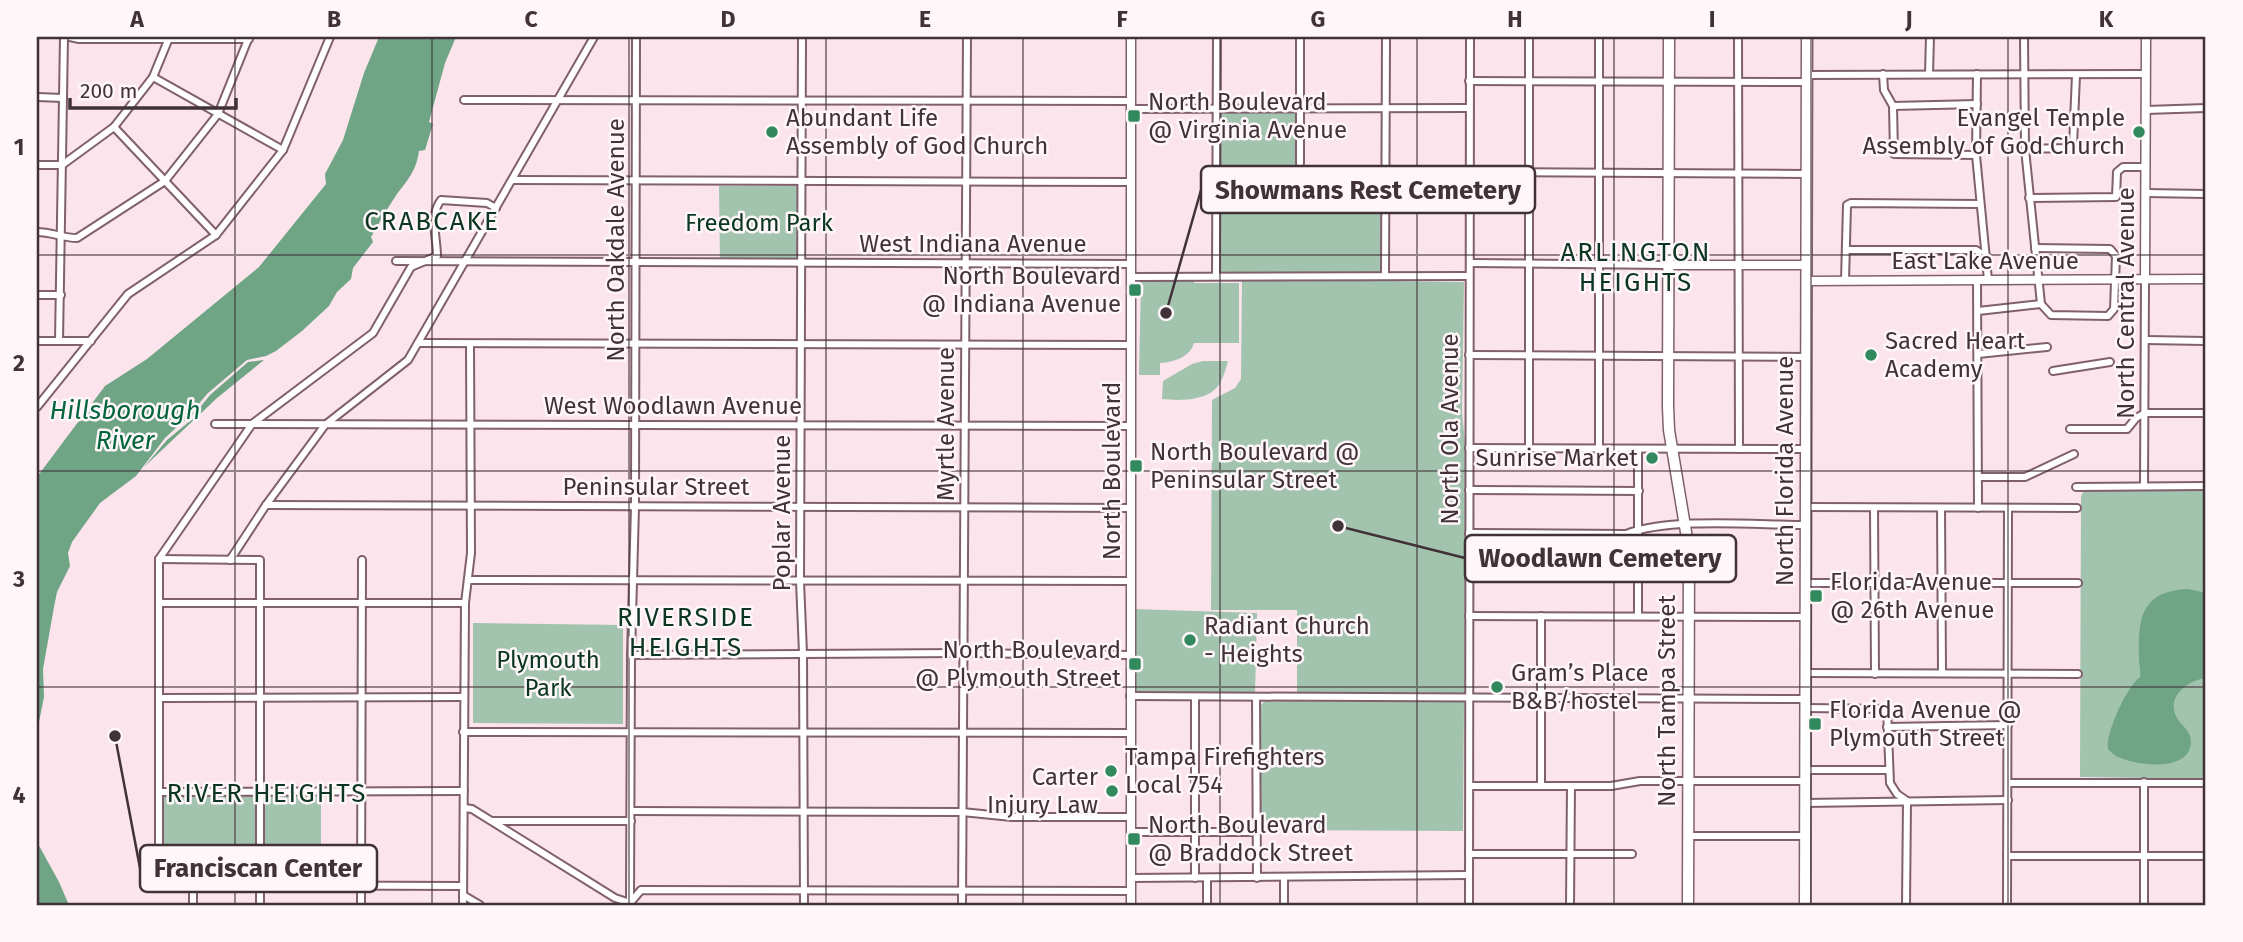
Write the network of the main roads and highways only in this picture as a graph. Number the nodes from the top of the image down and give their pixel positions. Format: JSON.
{"nodes":[{"id":1,"x":1669,"y":37,"type":"edge"},
{"id":2,"x":1807,"y":37,"type":"edge"},
{"id":3,"x":1688,"y":905,"type":"edge"},
{"id":4,"x":1805,"y":905,"type":"edge"}],
"edges":[{"from":1,"to":3,"type":"main road","name":"North Tampa Street"},
{"from":2,"to":4,"type":"main road","name":"North Florida Avenue"}]}
